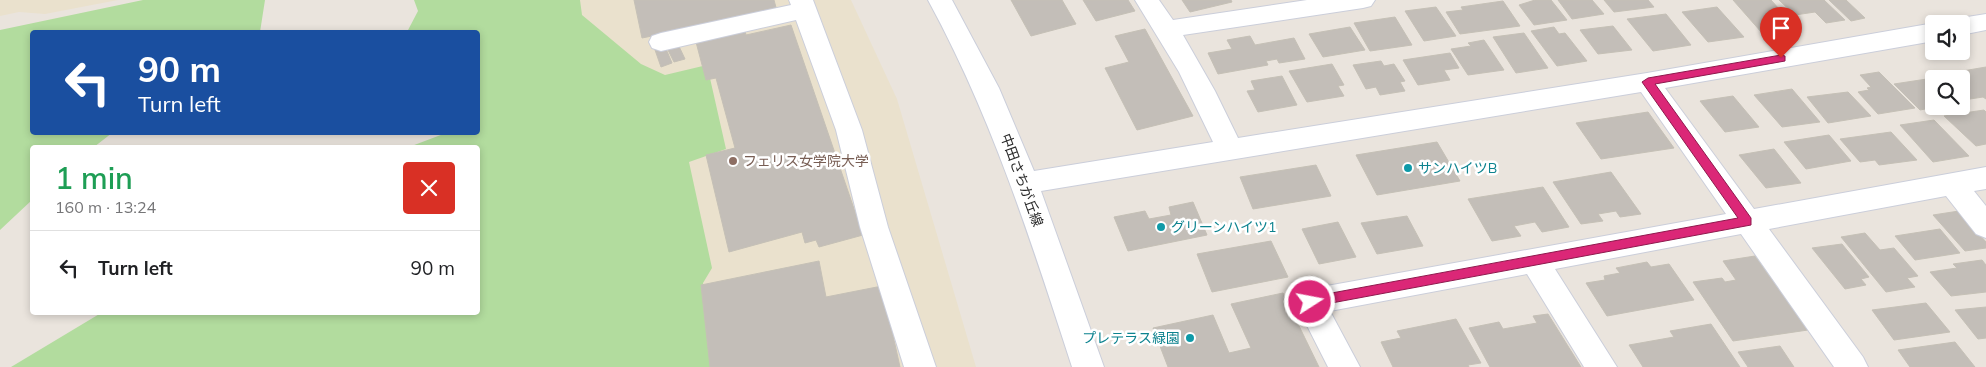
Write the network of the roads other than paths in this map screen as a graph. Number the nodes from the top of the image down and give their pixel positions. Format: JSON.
{"nodes":[{"id":1,"x":940,"y":0,"type":"edge"},
{"id":2,"x":1147,"y":0,"type":"edge"},
{"id":3,"x":1364,"y":0,"type":"edge"},
{"id":4,"x":803,"y":5,"type":"edge"},
{"id":5,"x":1986,"y":22,"type":"edge"},
{"id":6,"x":1970,"y":25,"type":"edge"},
{"id":7,"x":1168,"y":29,"type":"junction"},
{"id":8,"x":1925,"y":34,"type":"edge"},
{"id":9,"x":661,"y":42,"type":"dead end"},
{"id":10,"x":1648,"y":82,"type":"junction"},
{"id":11,"x":1229,"y":149,"type":"junction"},
{"id":12,"x":1986,"y":178,"type":"edge"},
{"id":13,"x":1024,"y":183,"type":"junction"},
{"id":14,"x":1952,"y":184,"type":"junction"},
{"id":15,"x":1747,"y":222,"type":"junction"},
{"id":16,"x":1986,"y":226,"type":"edge"},
{"id":17,"x":1534,"y":261,"type":"junction"},
{"id":18,"x":920,"y":367,"type":"edge"},
{"id":19,"x":1088,"y":367,"type":"edge"},
{"id":20,"x":1344,"y":367,"type":"edge"},
{"id":21,"x":1600,"y":367,"type":"edge"},
{"id":22,"x":1852,"y":367,"type":"edge"}],
"edges":[{"from":1,"to":13,"type":"street","name":"中田さちが丘線"},
{"from":2,"to":7,"type":"street"},
{"from":3,"to":7,"type":"street"},
{"from":4,"to":9,"type":"street"},
{"from":4,"to":18,"type":"street"},
{"from":5,"to":6,"type":"street"},
{"from":7,"to":11,"type":"street"},
{"from":8,"to":10,"type":"street"},
{"from":10,"to":11,"type":"street"},
{"from":10,"to":15,"type":"street"},
{"from":11,"to":13,"type":"street"},
{"from":12,"to":14,"type":"street"},
{"from":13,"to":19,"type":"street","name":"中田さちが丘線"},
{"from":14,"to":15,"type":"street"},
{"from":14,"to":16,"type":"street"},
{"from":15,"to":17,"type":"street"},
{"from":15,"to":22,"type":"street"},
{"from":17,"to":20,"type":"street"},
{"from":17,"to":21,"type":"street"}]}
